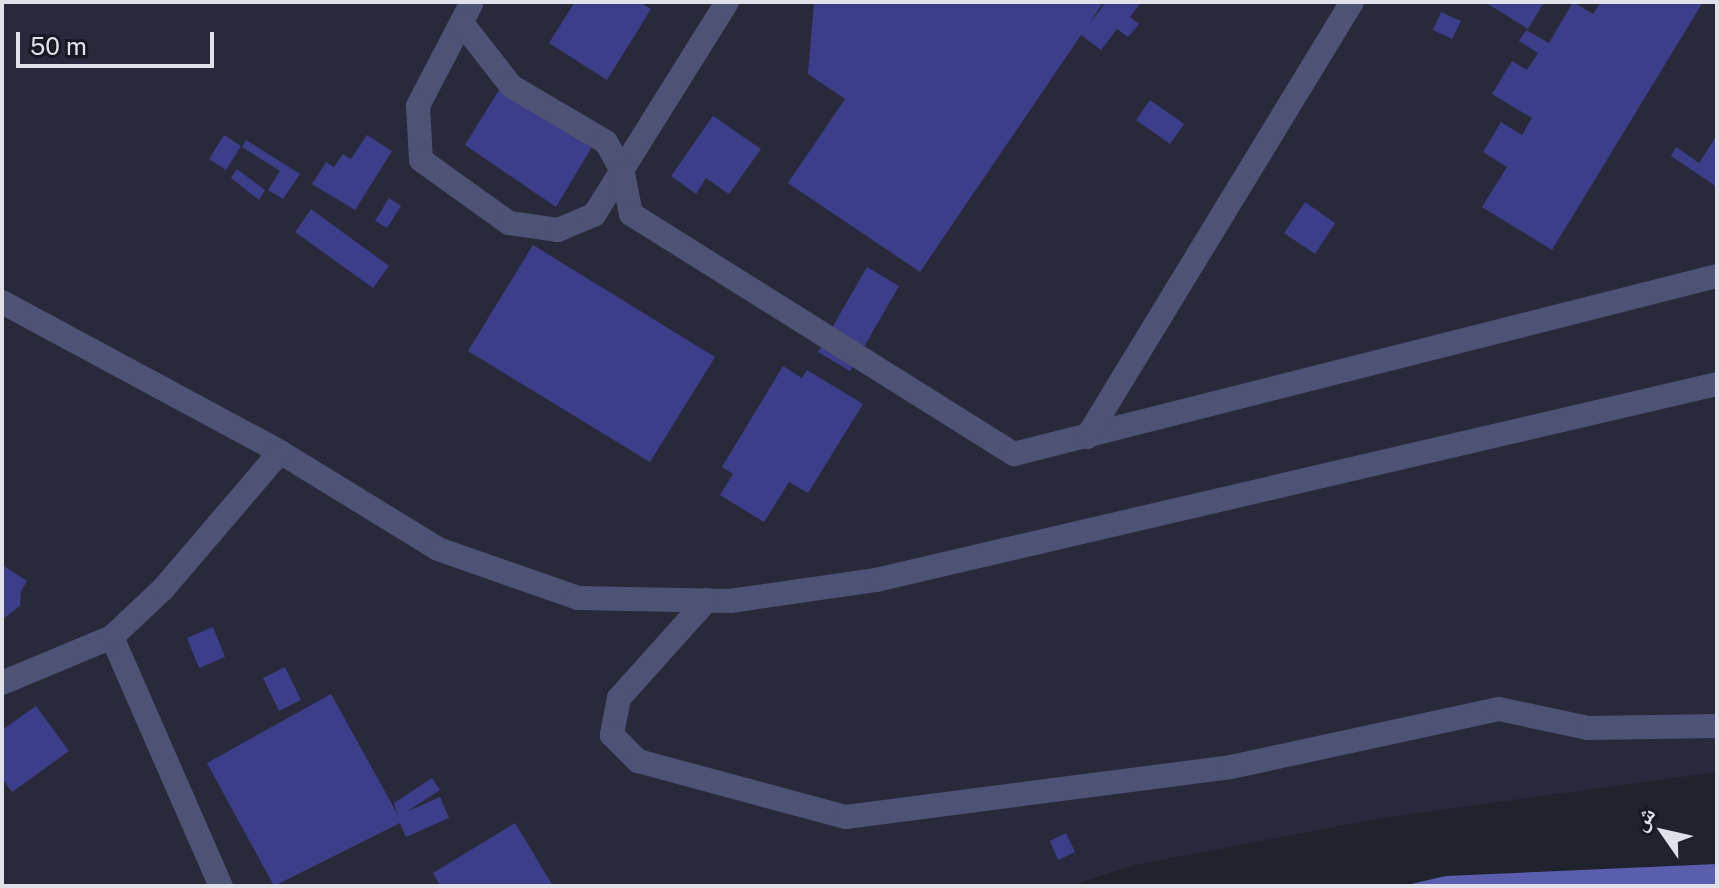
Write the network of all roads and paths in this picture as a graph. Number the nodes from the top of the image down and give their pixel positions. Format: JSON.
{"nodes":[{"id":1,"x":727,"y":2,"type":"edge"},
{"id":2,"x":1352,"y":2,"type":"edge"},
{"id":3,"x":473,"y":8,"type":"edge"},
{"id":4,"x":623,"y":173,"type":"junction"},
{"id":5,"x":1717,"y":276,"type":"edge"},
{"id":6,"x":2,"y":302,"type":"edge"},
{"id":7,"x":1717,"y":384,"type":"edge"},
{"id":8,"x":1087,"y":437,"type":"junction"},
{"id":9,"x":280,"y":452,"type":"junction"},
{"id":10,"x":707,"y":600,"type":"junction"},
{"id":11,"x":112,"y":637,"type":"junction"},
{"id":12,"x":2,"y":683,"type":"edge"},
{"id":13,"x":1717,"y":726,"type":"edge"},
{"id":14,"x":221,"y":886,"type":"edge"}],
"edges":[{"from":1,"to":4,"type":"lane"},
{"from":2,"to":8,"type":"lane"},
{"from":3,"to":4,"type":"lane"},
{"from":3,"to":4,"type":"lane"},
{"from":4,"to":8,"type":"lane"},
{"from":5,"to":8,"type":"lane"},
{"from":6,"to":9,"type":"lane"},
{"from":7,"to":10,"type":"lane"},
{"from":9,"to":10,"type":"lane"},
{"from":9,"to":11,"type":"lane"},
{"from":10,"to":13,"type":"lane"},
{"from":11,"to":12,"type":"lane"},
{"from":11,"to":14,"type":"lane"}]}
